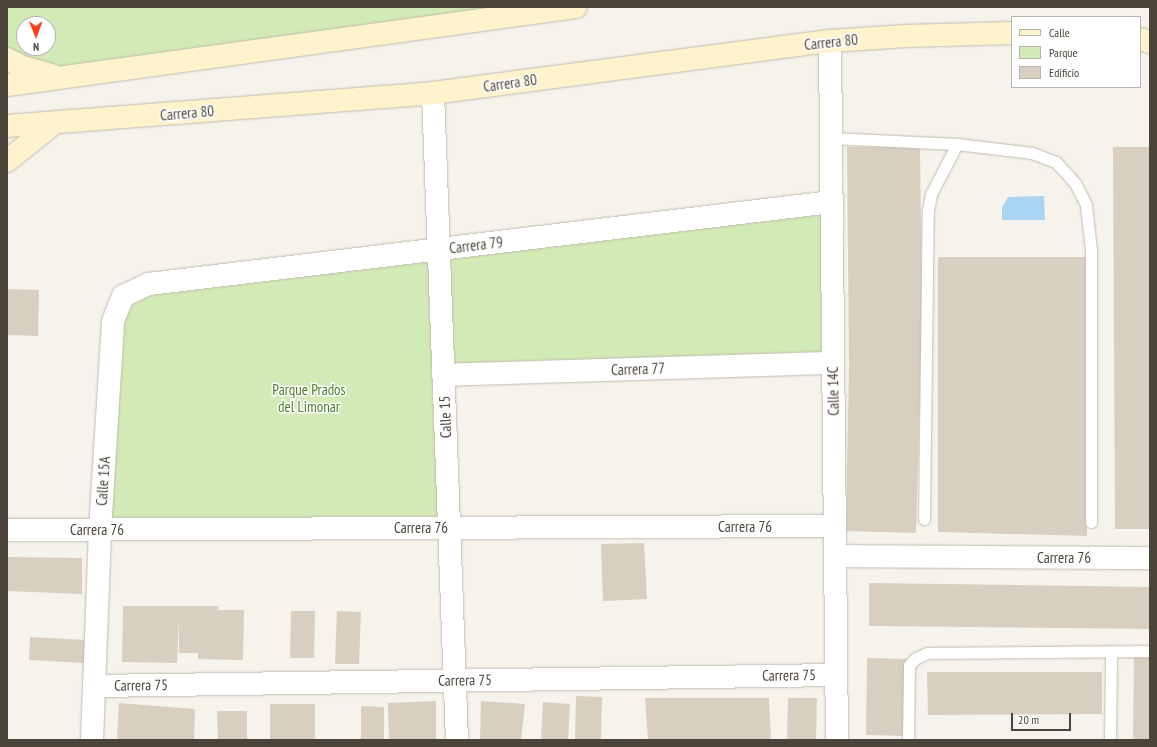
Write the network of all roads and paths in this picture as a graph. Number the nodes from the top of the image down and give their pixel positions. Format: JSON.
{"nodes":[{"id":1,"x":576,"y":7,"type":"edge"},
{"id":2,"x":1011,"y":33,"type":"edge"},
{"id":3,"x":830,"y":41,"type":"junction"},
{"id":4,"x":7,"y":59,"type":"edge"},
{"id":5,"x":78,"y":75,"type":"junction"},
{"id":6,"x":7,"y":85,"type":"edge"},
{"id":7,"x":434,"y":93,"type":"junction"},
{"id":8,"x":54,"y":124,"type":"junction"},
{"id":9,"x":7,"y":126,"type":"edge"},
{"id":10,"x":831,"y":138,"type":"junction"},
{"id":11,"x":957,"y":144,"type":"junction"},
{"id":12,"x":7,"y":161,"type":"edge"},
{"id":13,"x":832,"y":202,"type":"junction"},
{"id":14,"x":439,"y":250,"type":"junction"},
{"id":15,"x":123,"y":296,"type":"joint"},
{"id":16,"x":833,"y":363,"type":"junction"},
{"id":17,"x":443,"y":376,"type":"junction"},
{"id":18,"x":924,"y":519,"type":"dead end"},
{"id":19,"x":1091,"y":522,"type":"dead end"},
{"id":20,"x":834,"y":526,"type":"junction"},
{"id":21,"x":449,"y":528,"type":"junction"},
{"id":22,"x":7,"y":530,"type":"edge"},
{"id":23,"x":100,"y":530,"type":"junction"},
{"id":24,"x":835,"y":556,"type":"junction"},
{"id":25,"x":1150,"y":558,"type":"edge"},
{"id":26,"x":1150,"y":651,"type":"edge"},
{"id":27,"x":1111,"y":652,"type":"junction"},
{"id":28,"x":836,"y":674,"type":"junction"},
{"id":29,"x":454,"y":680,"type":"junction"},
{"id":30,"x":94,"y":686,"type":"junction"},
{"id":31,"x":92,"y":740,"type":"edge"},
{"id":32,"x":457,"y":740,"type":"edge"},
{"id":33,"x":837,"y":740,"type":"edge"},
{"id":34,"x":908,"y":740,"type":"edge"},
{"id":35,"x":1110,"y":740,"type":"edge"}],
"edges":[{"from":1,"to":5,"type":"main road"},
{"from":2,"to":3,"type":"main road","name":"Carrera 80"},
{"from":3,"to":7,"type":"main road","name":"Carrera 80"},
{"from":3,"to":10,"type":"street","name":"Calle 14C"},
{"from":4,"to":5,"type":"main road"},
{"from":5,"to":6,"type":"main road"},
{"from":7,"to":8,"type":"main road","name":"Carrera 80"},
{"from":7,"to":14,"type":"street","name":"Calle 15"},
{"from":8,"to":9,"type":"main road","name":"Carrera 80"},
{"from":8,"to":12,"type":"main road"},
{"from":10,"to":11,"type":"lane"},
{"from":10,"to":13,"type":"street","name":"Calle 14C"},
{"from":11,"to":18,"type":"lane"},
{"from":11,"to":19,"type":"lane"},
{"from":13,"to":14,"type":"street","name":"Carrera 79"},
{"from":13,"to":16,"type":"street","name":"Calle 14C"},
{"from":14,"to":15,"type":"street","name":"Carrera 79"},
{"from":14,"to":17,"type":"street","name":"Calle 15"},
{"from":15,"to":23,"type":"street","name":"Calle 15A"},
{"from":16,"to":17,"type":"street","name":"Carrera 77"},
{"from":16,"to":20,"type":"street","name":"Calle 14C"},
{"from":17,"to":21,"type":"street","name":"Calle 15"},
{"from":20,"to":21,"type":"street","name":"Carrera 76"},
{"from":20,"to":24,"type":"street","name":"Calle 14C"},
{"from":21,"to":23,"type":"street","name":"Carrera 76"},
{"from":21,"to":29,"type":"street","name":"Calle 15"},
{"from":22,"to":23,"type":"street","name":"Carrera 76"},
{"from":23,"to":30,"type":"street","name":"Calle 15A"},
{"from":24,"to":25,"type":"street","name":"Carrera 76"},
{"from":24,"to":28,"type":"street","name":"Calle 14C"},
{"from":26,"to":27,"type":"lane"},
{"from":27,"to":34,"type":"lane"},
{"from":27,"to":35,"type":"lane"},
{"from":28,"to":29,"type":"street","name":"Carrera 75"},
{"from":28,"to":33,"type":"street","name":"Calle 14C"},
{"from":29,"to":30,"type":"street","name":"Carrera 75"},
{"from":29,"to":32,"type":"street","name":"Calle 15"},
{"from":30,"to":31,"type":"street","name":"Calle 15A"}]}
